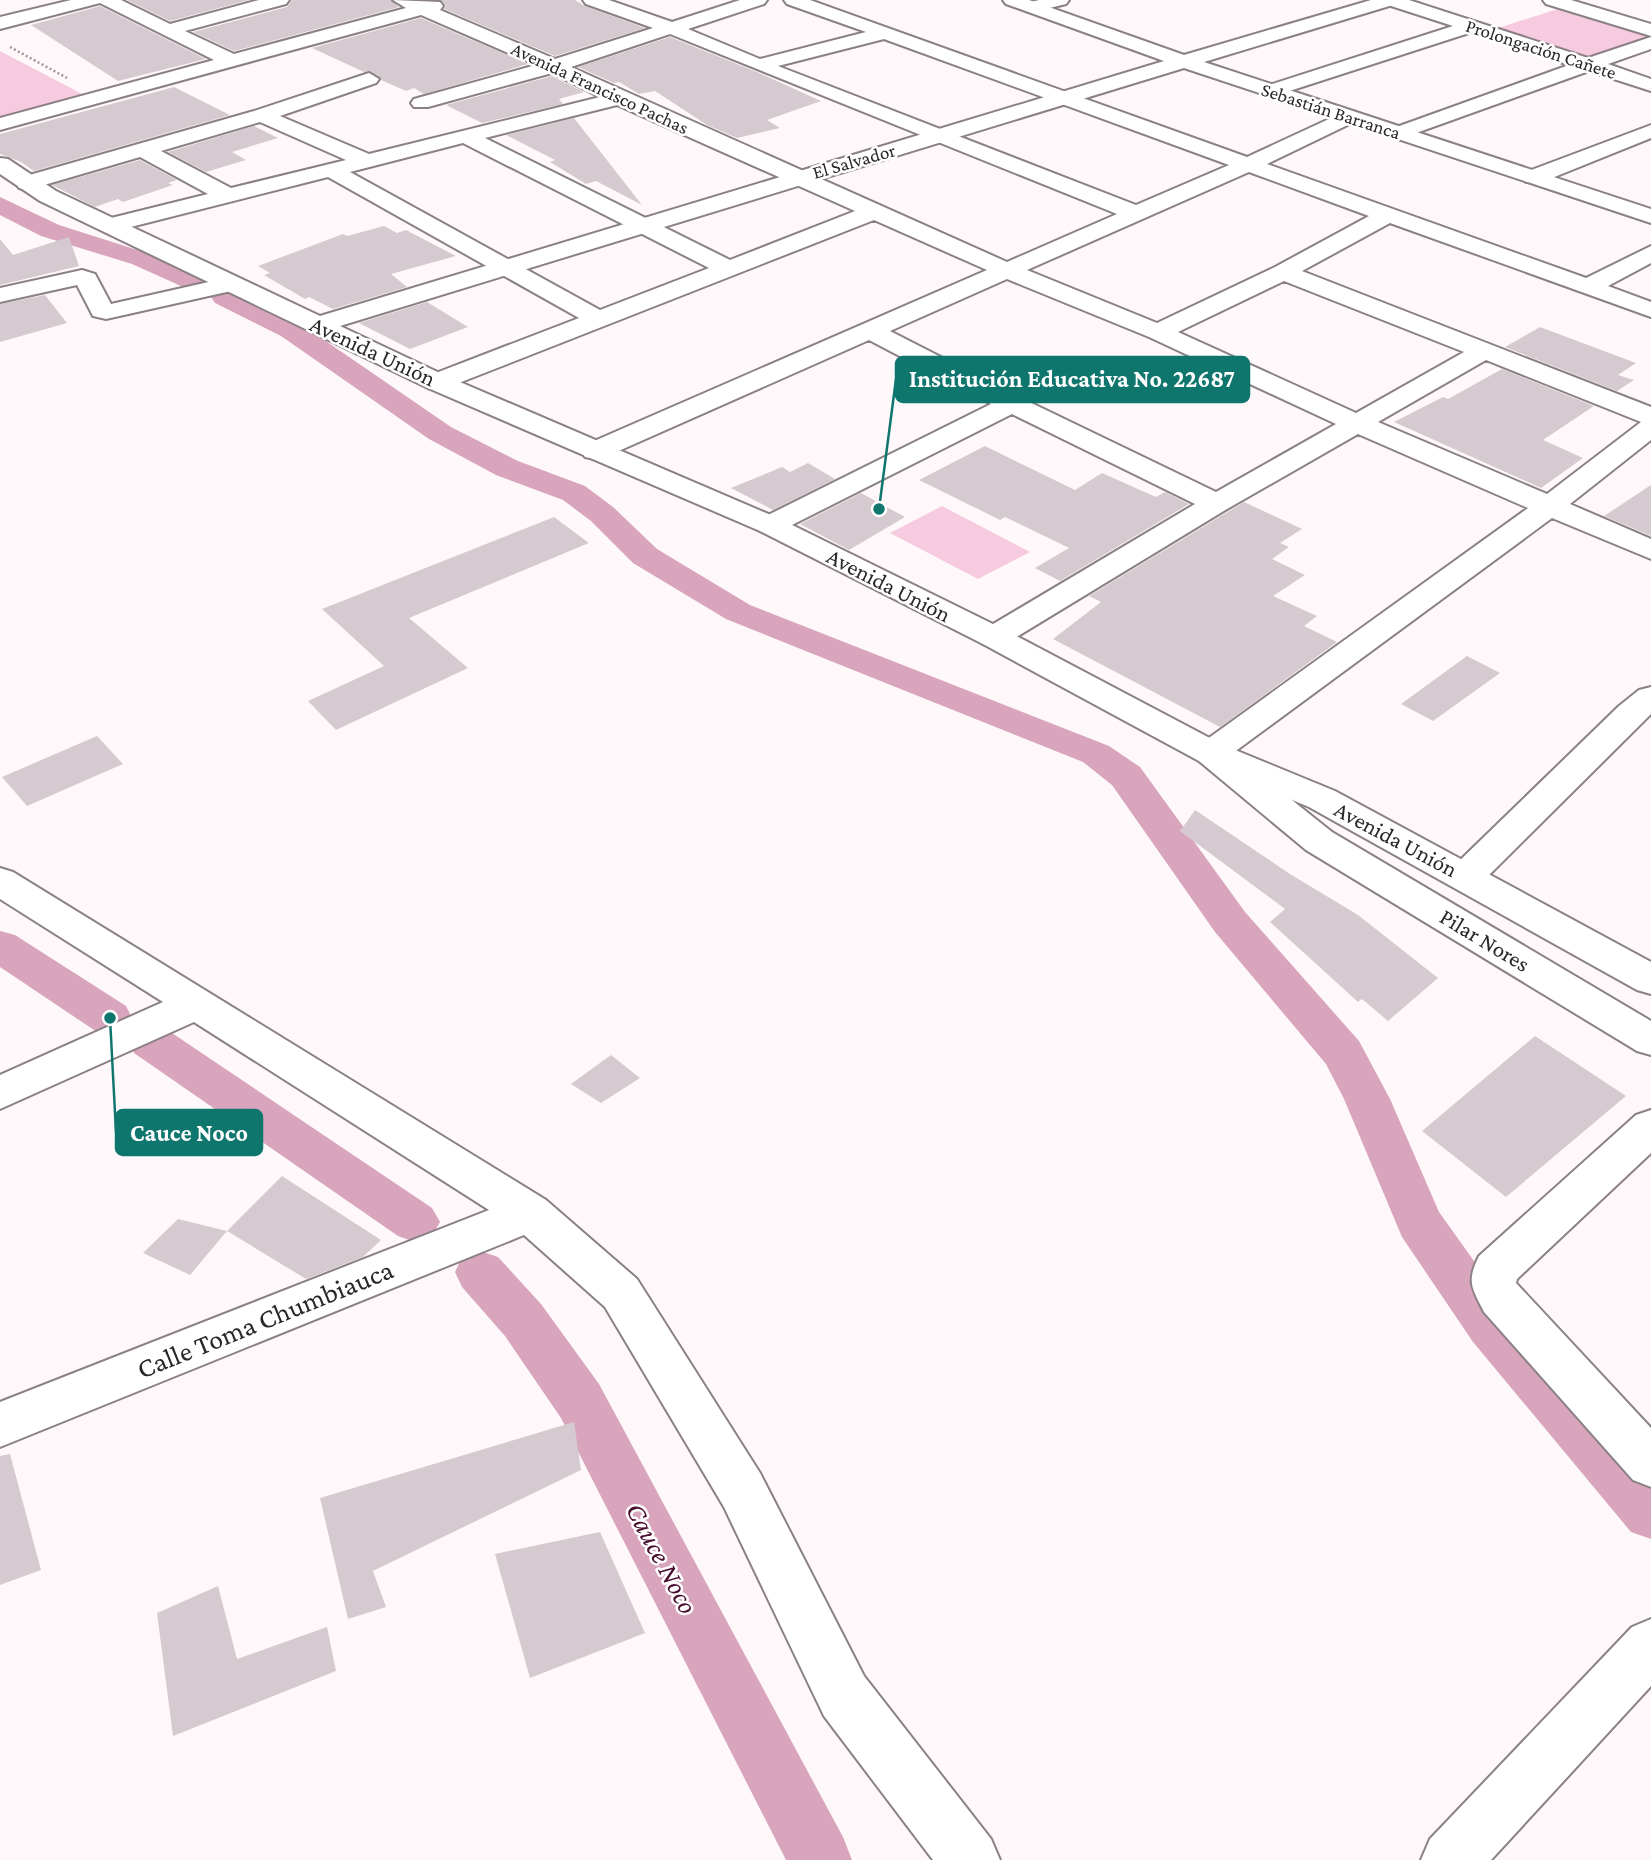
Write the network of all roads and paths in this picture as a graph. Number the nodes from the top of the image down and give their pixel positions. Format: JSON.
{"nodes":[{"id":1,"x":93,"y":0,"type":"edge"},
{"id":2,"x":107,"y":0,"type":"edge"},
{"id":3,"x":281,"y":0,"type":"edge"},
{"id":4,"x":402,"y":0,"type":"edge"},
{"id":5,"x":454,"y":0,"type":"edge"},
{"id":6,"x":592,"y":0,"type":"edge"},
{"id":7,"x":758,"y":0,"type":"edge"},
{"id":8,"x":793,"y":0,"type":"edge"},
{"id":9,"x":1012,"y":0,"type":"edge"},
{"id":10,"x":1060,"y":0,"type":"edge"},
{"id":11,"x":1335,"y":0,"type":"edge"},
{"id":12,"x":1391,"y":0,"type":"edge"},
{"id":13,"x":1552,"y":0,"type":"edge"},
{"id":14,"x":1033,"y":7,"type":"junction"},
{"id":15,"x":423,"y":9,"type":"junction"},
{"id":16,"x":0,"y":23,"type":"edge"},
{"id":17,"x":1470,"y":27,"type":"junction"},
{"id":18,"x":671,"y":28,"type":"junction"},
{"id":19,"x":168,"y":30,"type":"junction"},
{"id":20,"x":1651,"y":30,"type":"edge"},
{"id":21,"x":882,"y":34,"type":"junction"},
{"id":22,"x":0,"y":41,"type":"edge"},
{"id":23,"x":1651,"y":43,"type":"edge"},
{"id":24,"x":292,"y":44,"type":"junction"},
{"id":25,"x":1158,"y":53,"type":"junction"},
{"id":26,"x":325,"y":59,"type":"dead end"},
{"id":27,"x":230,"y":60,"type":"junction"},
{"id":28,"x":1183,"y":61,"type":"junction"},
{"id":29,"x":758,"y":65,"type":"junction"},
{"id":30,"x":1588,"y":65,"type":"junction"},
{"id":31,"x":554,"y":66,"type":"junction"},
{"id":32,"x":347,"y":69,"type":"dead end"},
{"id":33,"x":369,"y":79,"type":"junction"},
{"id":34,"x":1651,"y":85,"type":"edge"},
{"id":35,"x":1037,"y":89,"type":"junction"},
{"id":36,"x":1270,"y":90,"type":"junction"},
{"id":37,"x":100,"y":96,"type":"junction"},
{"id":38,"x":1062,"y":97,"type":"junction"},
{"id":39,"x":619,"y":98,"type":"junction"},
{"id":40,"x":421,"y":103,"type":"junction"},
{"id":41,"x":261,"y":115,"type":"junction"},
{"id":42,"x":1349,"y":117,"type":"junction"},
{"id":43,"x":0,"y":124,"type":"edge"},
{"id":44,"x":914,"y":125,"type":"junction"},
{"id":45,"x":462,"y":127,"type":"junction"},
{"id":46,"x":1651,"y":131,"type":"edge"},
{"id":47,"x":1398,"y":133,"type":"junction"},
{"id":48,"x":941,"y":135,"type":"junction"},
{"id":49,"x":144,"y":150,"type":"junction"},
{"id":50,"x":369,"y":162,"type":"junction"},
{"id":51,"x":0,"y":164,"type":"edge"},
{"id":52,"x":1247,"y":165,"type":"junction"},
{"id":53,"x":331,"y":171,"type":"junction"},
{"id":54,"x":786,"y":172,"type":"junction"},
{"id":55,"x":1534,"y":177,"type":"junction"},
{"id":56,"x":27,"y":183,"type":"junction"},
{"id":57,"x":228,"y":196,"type":"junction"},
{"id":58,"x":877,"y":211,"type":"junction"},
{"id":59,"x":618,"y":213,"type":"junction"},
{"id":60,"x":1135,"y":213,"type":"junction"},
{"id":61,"x":1388,"y":215,"type":"junction"},
{"id":62,"x":1651,"y":216,"type":"edge"},
{"id":63,"x":110,"y":225,"type":"junction"},
{"id":64,"x":642,"y":225,"type":"junction"},
{"id":65,"x":482,"y":253,"type":"junction"},
{"id":66,"x":1651,"y":253,"type":"edge"},
{"id":67,"x":506,"y":268,"type":"junction"},
{"id":68,"x":728,"y":268,"type":"junction"},
{"id":69,"x":1008,"y":271,"type":"junction"},
{"id":70,"x":1283,"y":272,"type":"junction"},
{"id":71,"x":231,"y":284,"type":"junction"},
{"id":72,"x":1588,"y":287,"type":"junction"},
{"id":73,"x":0,"y":295,"type":"edge"},
{"id":74,"x":1651,"y":310,"type":"edge"},
{"id":75,"x":289,"y":312,"type":"junction"},
{"id":76,"x":600,"y":320,"type":"junction"},
{"id":77,"x":318,"y":325,"type":"junction"},
{"id":78,"x":870,"y":331,"type":"junction"},
{"id":79,"x":1158,"y":332,"type":"junction"},
{"id":80,"x":1484,"y":351,"type":"junction"},
{"id":81,"x":437,"y":382,"type":"junction"},
{"id":82,"x":1012,"y":404,"type":"junction"},
{"id":83,"x":1651,"y":416,"type":"edge"},
{"id":84,"x":1359,"y":424,"type":"junction"},
{"id":85,"x":1651,"y":428,"type":"edge"},
{"id":86,"x":596,"y":451,"type":"junction"},
{"id":87,"x":1217,"y":503,"type":"junction"},
{"id":88,"x":1551,"y":505,"type":"junction"},
{"id":89,"x":770,"y":525,"type":"junction"},
{"id":90,"x":1651,"y":550,"type":"edge"},
{"id":91,"x":994,"y":637,"type":"junction"},
{"id":92,"x":1644,"y":711,"type":"edge"},
{"id":93,"x":1211,"y":753,"type":"junction"},
{"id":94,"x":1465,"y":877,"type":"junction"},
{"id":95,"x":0,"y":881,"type":"edge"},
{"id":96,"x":1651,"y":980,"type":"edge"},
{"id":97,"x":198,"y":1003,"type":"junction"},
{"id":98,"x":1651,"y":1040,"type":"edge"},
{"id":99,"x":0,"y":1093,"type":"edge"},
{"id":100,"x":1651,"y":1128,"type":"edge"},
{"id":101,"x":530,"y":1213,"type":"junction"},
{"id":102,"x":0,"y":1424,"type":"edge"},
{"id":103,"x":1651,"y":1464,"type":"edge"},
{"id":104,"x":1651,"y":1647,"type":"edge"},
{"id":105,"x":970,"y":1860,"type":"edge"},
{"id":106,"x":1451,"y":1860,"type":"edge"}],
"edges":[{"from":1,"to":16,"type":"street"},
{"from":2,"to":19,"type":"street"},
{"from":3,"to":19,"type":"street"},
{"from":4,"to":15,"type":"street","name":"Avenida Francisco Pachas"},
{"from":5,"to":15,"type":"street"},
{"from":6,"to":18,"type":"street"},
{"from":7,"to":18,"type":"street"},
{"from":8,"to":21,"type":"street"},
{"from":9,"to":14,"type":"street","name":"Sebastián Barranca"},
{"from":10,"to":14,"type":"street"},
{"from":11,"to":25,"type":"street","name":"El Salvador"},
{"from":12,"to":17,"type":"street","name":"Prolongación Cañete"},
{"from":12,"to":28,"type":"street","name":"El Salvador"},
{"from":13,"to":20,"type":"street"},
{"from":14,"to":25,"type":"street","name":"Sebastián Barranca"},
{"from":15,"to":24,"type":"street"},
{"from":15,"to":31,"type":"street","name":"Avenida Francisco Pachas"},
{"from":17,"to":30,"type":"street","name":"Prolongación Cañete"},
{"from":17,"to":36,"type":"street"},
{"from":18,"to":29,"type":"street"},
{"from":18,"to":31,"type":"street"},
{"from":19,"to":27,"type":"street"},
{"from":21,"to":29,"type":"street"},
{"from":21,"to":35,"type":"street"},
{"from":22,"to":37,"type":"path"},
{"from":23,"to":30,"type":"street"},
{"from":24,"to":26,"type":"street"},
{"from":24,"to":27,"type":"street"},
{"from":25,"to":28,"type":"street","name":"Sebastián Barranca"},
{"from":25,"to":35,"type":"street","name":"El Salvador"},
{"from":27,"to":37,"type":"street"},
{"from":28,"to":36,"type":"street","name":"Sebastián Barranca"},
{"from":28,"to":38,"type":"street","name":"El Salvador"},
{"from":29,"to":44,"type":"street"},
{"from":30,"to":34,"type":"street","name":"Prolongación Cañete"},
{"from":30,"to":47,"type":"street"},
{"from":31,"to":39,"type":"street","name":"Avenida Francisco Pachas"},
{"from":31,"to":40,"type":"street"},
{"from":32,"to":33,"type":"street"},
{"from":33,"to":40,"type":"street"},
{"from":33,"to":41,"type":"street"},
{"from":35,"to":38,"type":"street"},
{"from":35,"to":44,"type":"street","name":"El Salvador"},
{"from":36,"to":42,"type":"street","name":"Sebastián Barranca"},
{"from":37,"to":43,"type":"street"},
{"from":38,"to":48,"type":"street","name":"El Salvador"},
{"from":38,"to":52,"type":"street"},
{"from":39,"to":45,"type":"street"},
{"from":39,"to":54,"type":"street","name":"Avenida Francisco Pachas"},
{"from":40,"to":45,"type":"street"},
{"from":41,"to":49,"type":"street"},
{"from":41,"to":50,"type":"street"},
{"from":42,"to":47,"type":"street","name":"Sebastián Barranca"},
{"from":42,"to":52,"type":"street"},
{"from":44,"to":48,"type":"street"},
{"from":44,"to":54,"type":"street","name":"El Salvador"},
{"from":45,"to":50,"type":"street"},
{"from":45,"to":59,"type":"street"},
{"from":46,"to":55,"type":"street"},
{"from":47,"to":55,"type":"street","name":"Sebastián Barranca"},
{"from":48,"to":54,"type":"street","name":"El Salvador"},
{"from":48,"to":60,"type":"street"},
{"from":49,"to":56,"type":"street"},
{"from":49,"to":57,"type":"street"},
{"from":50,"to":53,"type":"street"},
{"from":51,"to":56,"type":"street","name":"Avenida Unión"},
{"from":52,"to":60,"type":"street"},
{"from":52,"to":61,"type":"street"},
{"from":53,"to":57,"type":"street"},
{"from":53,"to":65,"type":"street"},
{"from":54,"to":58,"type":"street","name":"Avenida Francisco Pachas"},
{"from":54,"to":59,"type":"street","name":"El Salvador"},
{"from":54,"to":64,"type":"street","name":"El Salvador"},
{"from":55,"to":62,"type":"street","name":"Sebastián Barranca"},
{"from":56,"to":63,"type":"street","name":"Avenida Unión"},
{"from":57,"to":63,"type":"street"},
{"from":58,"to":68,"type":"street"},
{"from":58,"to":69,"type":"street","name":"Avenida Francisco Pachas"},
{"from":59,"to":64,"type":"street"},
{"from":59,"to":65,"type":"street","name":"El Salvador"},
{"from":60,"to":69,"type":"street"},
{"from":61,"to":70,"type":"street"},
{"from":61,"to":72,"type":"street"},
{"from":63,"to":71,"type":"street","name":"Avenida Unión"},
{"from":64,"to":67,"type":"street","name":"El Salvador"},
{"from":64,"to":68,"type":"street"},
{"from":65,"to":67,"type":"street"},
{"from":65,"to":75,"type":"street","name":"El Salvador"},
{"from":66,"to":72,"type":"street"},
{"from":67,"to":76,"type":"street"},
{"from":67,"to":77,"type":"street","name":"El Salvador"},
{"from":68,"to":76,"type":"street"},
{"from":69,"to":78,"type":"street"},
{"from":69,"to":79,"type":"street","name":"Avenida Francisco Pachas"},
{"from":70,"to":79,"type":"street"},
{"from":70,"to":80,"type":"street"},
{"from":71,"to":73,"type":"street"},
{"from":71,"to":75,"type":"street","name":"Avenida Unión"},
{"from":72,"to":74,"type":"street"},
{"from":75,"to":77,"type":"street","name":"Avenida Unión"},
{"from":76,"to":81,"type":"street"},
{"from":77,"to":81,"type":"street","name":"Avenida Unión"},
{"from":78,"to":82,"type":"street"},
{"from":78,"to":86,"type":"street"},
{"from":79,"to":84,"type":"street","name":"Avenida Francisco Pachas"},
{"from":80,"to":83,"type":"street"},
{"from":80,"to":84,"type":"street"},
{"from":81,"to":86,"type":"street","name":"Avenida Unión"},
{"from":82,"to":87,"type":"street"},
{"from":82,"to":89,"type":"street"},
{"from":84,"to":87,"type":"street"},
{"from":84,"to":88,"type":"street","name":"Avenida Francisco Pachas"},
{"from":85,"to":88,"type":"street"},
{"from":86,"to":89,"type":"street","name":"Avenida Unión"},
{"from":87,"to":91,"type":"street"},
{"from":88,"to":90,"type":"street","name":"Avenida Francisco Pachas"},
{"from":88,"to":93,"type":"street"},
{"from":89,"to":91,"type":"street","name":"Avenida Unión"},
{"from":91,"to":93,"type":"street","name":"Avenida Unión"},
{"from":92,"to":94,"type":"street"},
{"from":93,"to":94,"type":"street","name":"Avenida Unión"},
{"from":93,"to":98,"type":"street","name":"Pilar Nores"},
{"from":94,"to":96,"type":"street","name":"Avenida Unión"},
{"from":95,"to":97,"type":"street"},
{"from":97,"to":99,"type":"street"},
{"from":97,"to":101,"type":"street"},
{"from":100,"to":103,"type":"street"},
{"from":101,"to":102,"type":"street","name":"Calle Toma Chumbiauca"},
{"from":101,"to":105,"type":"street"},
{"from":104,"to":106,"type":"street"}]}
